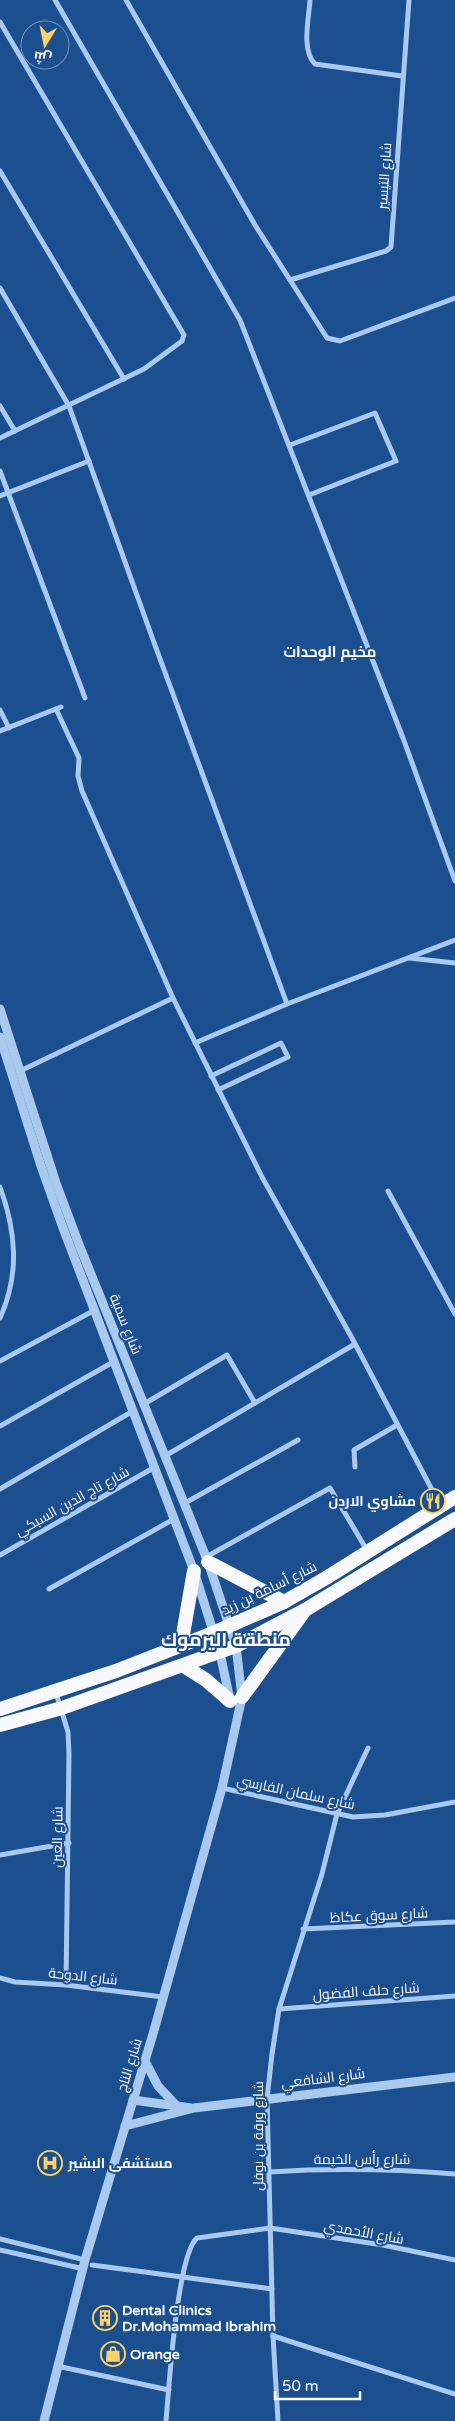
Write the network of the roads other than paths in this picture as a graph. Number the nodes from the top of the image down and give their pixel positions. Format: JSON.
{"nodes":[{"id":1,"x":55,"y":0,"type":"edge"},
{"id":2,"x":126,"y":0,"type":"edge"},
{"id":3,"x":310,"y":0,"type":"edge"},
{"id":4,"x":409,"y":0,"type":"edge"},
{"id":5,"x":0,"y":22,"type":"edge"},
{"id":6,"x":402,"y":76,"type":"junction"},
{"id":7,"x":0,"y":170,"type":"edge"},
{"id":8,"x":290,"y":280,"type":"junction"},
{"id":9,"x":0,"y":288,"type":"edge"},
{"id":10,"x":455,"y":298,"type":"edge"},
{"id":11,"x":124,"y":379,"type":"junction"},
{"id":12,"x":0,"y":406,"type":"edge"},
{"id":13,"x":69,"y":406,"type":"junction"},
{"id":14,"x":15,"y":431,"type":"junction"},
{"id":15,"x":0,"y":438,"type":"edge"},
{"id":16,"x":290,"y":445,"type":"junction"},
{"id":17,"x":90,"y":461,"type":"junction"},
{"id":18,"x":0,"y":471,"type":"edge"},
{"id":19,"x":7,"y":494,"type":"junction"},
{"id":20,"x":309,"y":495,"type":"junction"},
{"id":21,"x":0,"y":496,"type":"edge"},
{"id":22,"x":85,"y":698,"type":"dead end"},
{"id":23,"x":0,"y":710,"type":"edge"},
{"id":24,"x":9,"y":728,"type":"junction"},
{"id":25,"x":0,"y":731,"type":"edge"},
{"id":26,"x":455,"y":881,"type":"edge"},
{"id":27,"x":455,"y":940,"type":"edge"},
{"id":28,"x":406,"y":957,"type":"junction"},
{"id":29,"x":455,"y":963,"type":"edge"},
{"id":30,"x":173,"y":998,"type":"junction"},
{"id":31,"x":287,"y":1004,"type":"junction"},
{"id":32,"x":0,"y":1009,"type":"edge"},
{"id":33,"x":0,"y":1037,"type":"edge"},
{"id":34,"x":195,"y":1043,"type":"junction"},
{"id":35,"x":20,"y":1071,"type":"junction"},
{"id":36,"x":211,"y":1076,"type":"junction"},
{"id":37,"x":218,"y":1090,"type":"junction"},
{"id":38,"x":0,"y":1187,"type":"edge"},
{"id":39,"x":388,"y":1191,"type":"dead end"},
{"id":40,"x":95,"y":1310,"type":"junction"},
{"id":41,"x":455,"y":1314,"type":"edge"},
{"id":42,"x":0,"y":1318,"type":"edge"},
{"id":43,"x":355,"y":1344,"type":"junction"},
{"id":44,"x":115,"y":1361,"type":"junction"},
{"id":45,"x":0,"y":1362,"type":"edge"},
{"id":46,"x":256,"y":1403,"type":"junction"},
{"id":47,"x":144,"y":1404,"type":"junction"},
{"id":48,"x":134,"y":1411,"type":"junction"},
{"id":49,"x":397,"y":1425,"type":"junction"},
{"id":50,"x":0,"y":1426,"type":"edge"},
{"id":51,"x":298,"y":1440,"type":"dead end"},
{"id":52,"x":165,"y":1456,"type":"junction"},
{"id":53,"x":156,"y":1467,"type":"junction"},
{"id":54,"x":355,"y":1468,"type":"dead end"},
{"id":55,"x":0,"y":1489,"type":"edge"},
{"id":56,"x":455,"y":1497,"type":"edge"},
{"id":57,"x":185,"y":1503,"type":"junction"},
{"id":58,"x":440,"y":1506,"type":"junction"},
{"id":59,"x":175,"y":1519,"type":"junction"},
{"id":60,"x":455,"y":1519,"type":"edge"},
{"id":61,"x":368,"y":1552,"type":"junction"},
{"id":62,"x":0,"y":1555,"type":"edge"},
{"id":63,"x":207,"y":1560,"type":"junction"},
{"id":64,"x":194,"y":1571,"type":"junction"},
{"id":65,"x":49,"y":1589,"type":"dead end"},
{"id":66,"x":284,"y":1602,"type":"junction"},
{"id":67,"x":306,"y":1610,"type":"junction"},
{"id":68,"x":230,"y":1625,"type":"junction"},
{"id":69,"x":213,"y":1634,"type":"junction"},
{"id":70,"x":181,"y":1646,"type":"junction"},
{"id":71,"x":236,"y":1646,"type":"junction"},
{"id":72,"x":220,"y":1653,"type":"junction"},
{"id":73,"x":184,"y":1666,"type":"junction"},
{"id":74,"x":56,"y":1692,"type":"junction"},
{"id":75,"x":236,"y":1699,"type":"junction"},
{"id":76,"x":62,"y":1708,"type":"junction"},
{"id":77,"x":0,"y":1709,"type":"edge"},
{"id":78,"x":0,"y":1725,"type":"edge"},
{"id":79,"x":368,"y":1748,"type":"dead end"},
{"id":80,"x":222,"y":1788,"type":"junction"},
{"id":81,"x":455,"y":1802,"type":"edge"},
{"id":82,"x":337,"y":1814,"type":"junction"},
{"id":83,"x":69,"y":1842,"type":"junction"},
{"id":84,"x":0,"y":1855,"type":"edge"},
{"id":85,"x":455,"y":1922,"type":"edge"},
{"id":86,"x":303,"y":1929,"type":"junction"},
{"id":87,"x":0,"y":1978,"type":"edge"},
{"id":88,"x":66,"y":1985,"type":"junction"},
{"id":89,"x":455,"y":1996,"type":"edge"},
{"id":90,"x":163,"y":1997,"type":"junction"},
{"id":91,"x":279,"y":2009,"type":"junction"},
{"id":92,"x":145,"y":2061,"type":"junction"},
{"id":93,"x":455,"y":2077,"type":"edge"},
{"id":94,"x":267,"y":2099,"type":"junction"},
{"id":95,"x":133,"y":2100,"type":"junction"},
{"id":96,"x":175,"y":2104,"type":"junction"},
{"id":97,"x":194,"y":2108,"type":"junction"},
{"id":98,"x":125,"y":2126,"type":"junction"},
{"id":99,"x":268,"y":2172,"type":"junction"},
{"id":100,"x":455,"y":2174,"type":"edge"},
{"id":101,"x":270,"y":2228,"type":"junction"},
{"id":102,"x":0,"y":2238,"type":"edge"},
{"id":103,"x":0,"y":2250,"type":"edge"},
{"id":104,"x":40,"y":2250,"type":"junction"},
{"id":105,"x":38,"y":2259,"type":"junction"},
{"id":106,"x":455,"y":2260,"type":"edge"},
{"id":107,"x":88,"y":2263,"type":"junction"},
{"id":108,"x":82,"y":2270,"type":"junction"},
{"id":109,"x":182,"y":2278,"type":"junction"},
{"id":110,"x":272,"y":2289,"type":"junction"},
{"id":111,"x":273,"y":2336,"type":"junction"},
{"id":112,"x":57,"y":2366,"type":"junction"},
{"id":113,"x":169,"y":2390,"type":"junction"},
{"id":114,"x":455,"y":2394,"type":"edge"},
{"id":115,"x":44,"y":2421,"type":"edge"},
{"id":116,"x":166,"y":2421,"type":"edge"},
{"id":117,"x":278,"y":2421,"type":"edge"}],
"edges":[{"from":1,"to":16,"type":"street"},
{"from":2,"to":8,"type":"street"},
{"from":3,"to":6,"type":"street"},
{"from":4,"to":6,"type":"street","name":"شارع التيسير"},
{"from":5,"to":11,"type":"street"},
{"from":6,"to":8,"type":"street","name":"شارع التيسير"},
{"from":7,"to":11,"type":"street"},
{"from":8,"to":10,"type":"street"},
{"from":9,"to":13,"type":"street"},
{"from":11,"to":13,"type":"street"},
{"from":12,"to":14,"type":"street"},
{"from":13,"to":14,"type":"street"},
{"from":13,"to":17,"type":"street"},
{"from":14,"to":15,"type":"street"},
{"from":16,"to":20,"type":"street"},
{"from":16,"to":20,"type":"street"},
{"from":17,"to":19,"type":"street"},
{"from":17,"to":31,"type":"street"},
{"from":18,"to":19,"type":"street"},
{"from":19,"to":21,"type":"street"},
{"from":19,"to":22,"type":"street"},
{"from":20,"to":26,"type":"street"},
{"from":23,"to":24,"type":"street"},
{"from":24,"to":25,"type":"street"},
{"from":24,"to":30,"type":"street"},
{"from":27,"to":28,"type":"street"},
{"from":28,"to":29,"type":"street"},
{"from":28,"to":31,"type":"street"},
{"from":30,"to":34,"type":"street"},
{"from":30,"to":35,"type":"street"},
{"from":31,"to":34,"type":"street"},
{"from":32,"to":35,"type":"street","name":"شارع سمية"},
{"from":33,"to":40,"type":"street","name":"شارع سمية"},
{"from":34,"to":36,"type":"street"},
{"from":35,"to":47,"type":"street","name":"شارع سمية"},
{"from":36,"to":37,"type":"street"},
{"from":36,"to":37,"type":"street"},
{"from":37,"to":43,"type":"street"},
{"from":38,"to":42,"type":"street"},
{"from":39,"to":41,"type":"street"},
{"from":40,"to":44,"type":"street","name":"شارع سمية"},
{"from":40,"to":45,"type":"street"},
{"from":43,"to":46,"type":"street"},
{"from":43,"to":49,"type":"street"},
{"from":44,"to":48,"type":"street","name":"شارع سمية"},
{"from":44,"to":50,"type":"street"},
{"from":46,"to":47,"type":"street"},
{"from":46,"to":52,"type":"street"},
{"from":47,"to":52,"type":"street","name":"شارع سمية"},
{"from":48,"to":53,"type":"street","name":"شارع سمية"},
{"from":48,"to":55,"type":"street"},
{"from":49,"to":54,"type":"street"},
{"from":49,"to":58,"type":"street"},
{"from":51,"to":57,"type":"street"},
{"from":52,"to":57,"type":"street","name":"شارع سمية"},
{"from":53,"to":59,"type":"street","name":"شارع سمية"},
{"from":53,"to":62,"type":"street","name":"شارع تاج الدين السبكي"},
{"from":56,"to":58,"type":"highway","name":"شارع أسامة بن زيد"},
{"from":57,"to":63,"type":"street","name":"شارع سمية"},
{"from":58,"to":61,"type":"highway","name":"شارع أسامة بن زيد"},
{"from":59,"to":64,"type":"street","name":"شارع سمية"},
{"from":59,"to":65,"type":"street"},
{"from":60,"to":67,"type":"highway"},
{"from":61,"to":63,"type":"street"},
{"from":61,"to":66,"type":"highway","name":"شارع أسامة بن زيد"},
{"from":63,"to":66,"type":"highway"},
{"from":63,"to":68,"type":"street","name":"شارع سمية"},
{"from":64,"to":69,"type":"street","name":"شارع سمية"},
{"from":64,"to":70,"type":"highway"},
{"from":66,"to":68,"type":"highway","name":"شارع أسامة بن زيد"},
{"from":67,"to":71,"type":"highway"},
{"from":67,"to":75,"type":"highway"},
{"from":68,"to":69,"type":"highway","name":"شارع أسامة بن زيد"},
{"from":68,"to":71,"type":"street","name":"شارع سمية"},
{"from":69,"to":70,"type":"highway","name":"شارع أسامة بن زيد"},
{"from":69,"to":72,"type":"street","name":"شارع سمية"},
{"from":70,"to":74,"type":"highway","name":"شارع أسامة بن زيد"},
{"from":71,"to":72,"type":"highway"},
{"from":71,"to":75,"type":"street","name":"شارع التاج"},
{"from":72,"to":73,"type":"highway"},
{"from":72,"to":75,"type":"street","name":"شارع التاج"},
{"from":73,"to":75,"type":"highway"},
{"from":73,"to":76,"type":"highway"},
{"from":74,"to":76,"type":"street","name":"شارع العين"},
{"from":74,"to":77,"type":"highway","name":"شارع أسامة بن زيد"},
{"from":75,"to":80,"type":"street","name":"شارع التاج"},
{"from":76,"to":78,"type":"highway"},
{"from":76,"to":83,"type":"street","name":"شارع العين"},
{"from":79,"to":82,"type":"street","name":"شارع ورقة بن نوفل"},
{"from":80,"to":82,"type":"street","name":"شارع سلمان الفارسي"},
{"from":80,"to":90,"type":"street","name":"شارع التاج"},
{"from":81,"to":82,"type":"street","name":"شارع سلمان الفارسي"},
{"from":82,"to":86,"type":"street","name":"شارع ورقة بن نوفل"},
{"from":83,"to":84,"type":"street"},
{"from":83,"to":88,"type":"street","name":"شارع العين"},
{"from":85,"to":86,"type":"street","name":"شارع سوق عكاظ"},
{"from":86,"to":91,"type":"street","name":"شارع ورقة بن نوفل"},
{"from":87,"to":88,"type":"street","name":"شارع الدوحة"},
{"from":88,"to":90,"type":"street","name":"شارع الدوحة"},
{"from":89,"to":91,"type":"street","name":"شارع حلف الفضول"},
{"from":90,"to":92,"type":"street","name":"شارع التاج"},
{"from":91,"to":94,"type":"street","name":"شارع ورقة بن نوفل"},
{"from":92,"to":95,"type":"street","name":"شارع التاج"},
{"from":92,"to":96,"type":"street"},
{"from":93,"to":94,"type":"street","name":"شارع الشافعي"},
{"from":94,"to":97,"type":"street","name":"شارع الشافعي"},
{"from":94,"to":99,"type":"street","name":"شارع ورقة بن نوفل"},
{"from":95,"to":96,"type":"street","name":"شارع الشافعي"},
{"from":95,"to":98,"type":"street","name":"شارع التاج"},
{"from":96,"to":97,"type":"street","name":"شارع الشافعي"},
{"from":97,"to":98,"type":"street","name":"شارع الشافعي"},
{"from":98,"to":107,"type":"street","name":"شارع التاج"},
{"from":99,"to":100,"type":"street","name":"شارع رأس الخيمة"},
{"from":99,"to":101,"type":"street","name":"شارع ورقة بن نوفل"},
{"from":101,"to":106,"type":"street","name":"شارع الأحمدي"},
{"from":101,"to":109,"type":"street","name":"شارع الأحمدي"},
{"from":101,"to":110,"type":"street","name":"شارع ورقة بن نوفل"},
{"from":102,"to":104,"type":"street"},
{"from":103,"to":105,"type":"street"},
{"from":104,"to":105,"type":"street"},
{"from":104,"to":107,"type":"street"},
{"from":105,"to":108,"type":"street"},
{"from":107,"to":108,"type":"street","name":"شارع التاج"},
{"from":107,"to":109,"type":"street"},
{"from":108,"to":112,"type":"street","name":"شارع التاج"},
{"from":109,"to":110,"type":"street"},
{"from":109,"to":113,"type":"street"},
{"from":110,"to":111,"type":"street","name":"شارع ورقة بن نوفل"},
{"from":111,"to":114,"type":"street"},
{"from":111,"to":117,"type":"street","name":"شارع ورقة بن نوفل"},
{"from":112,"to":113,"type":"street"},
{"from":112,"to":115,"type":"street","name":"شارع التاج"},
{"from":113,"to":116,"type":"street"}]}
